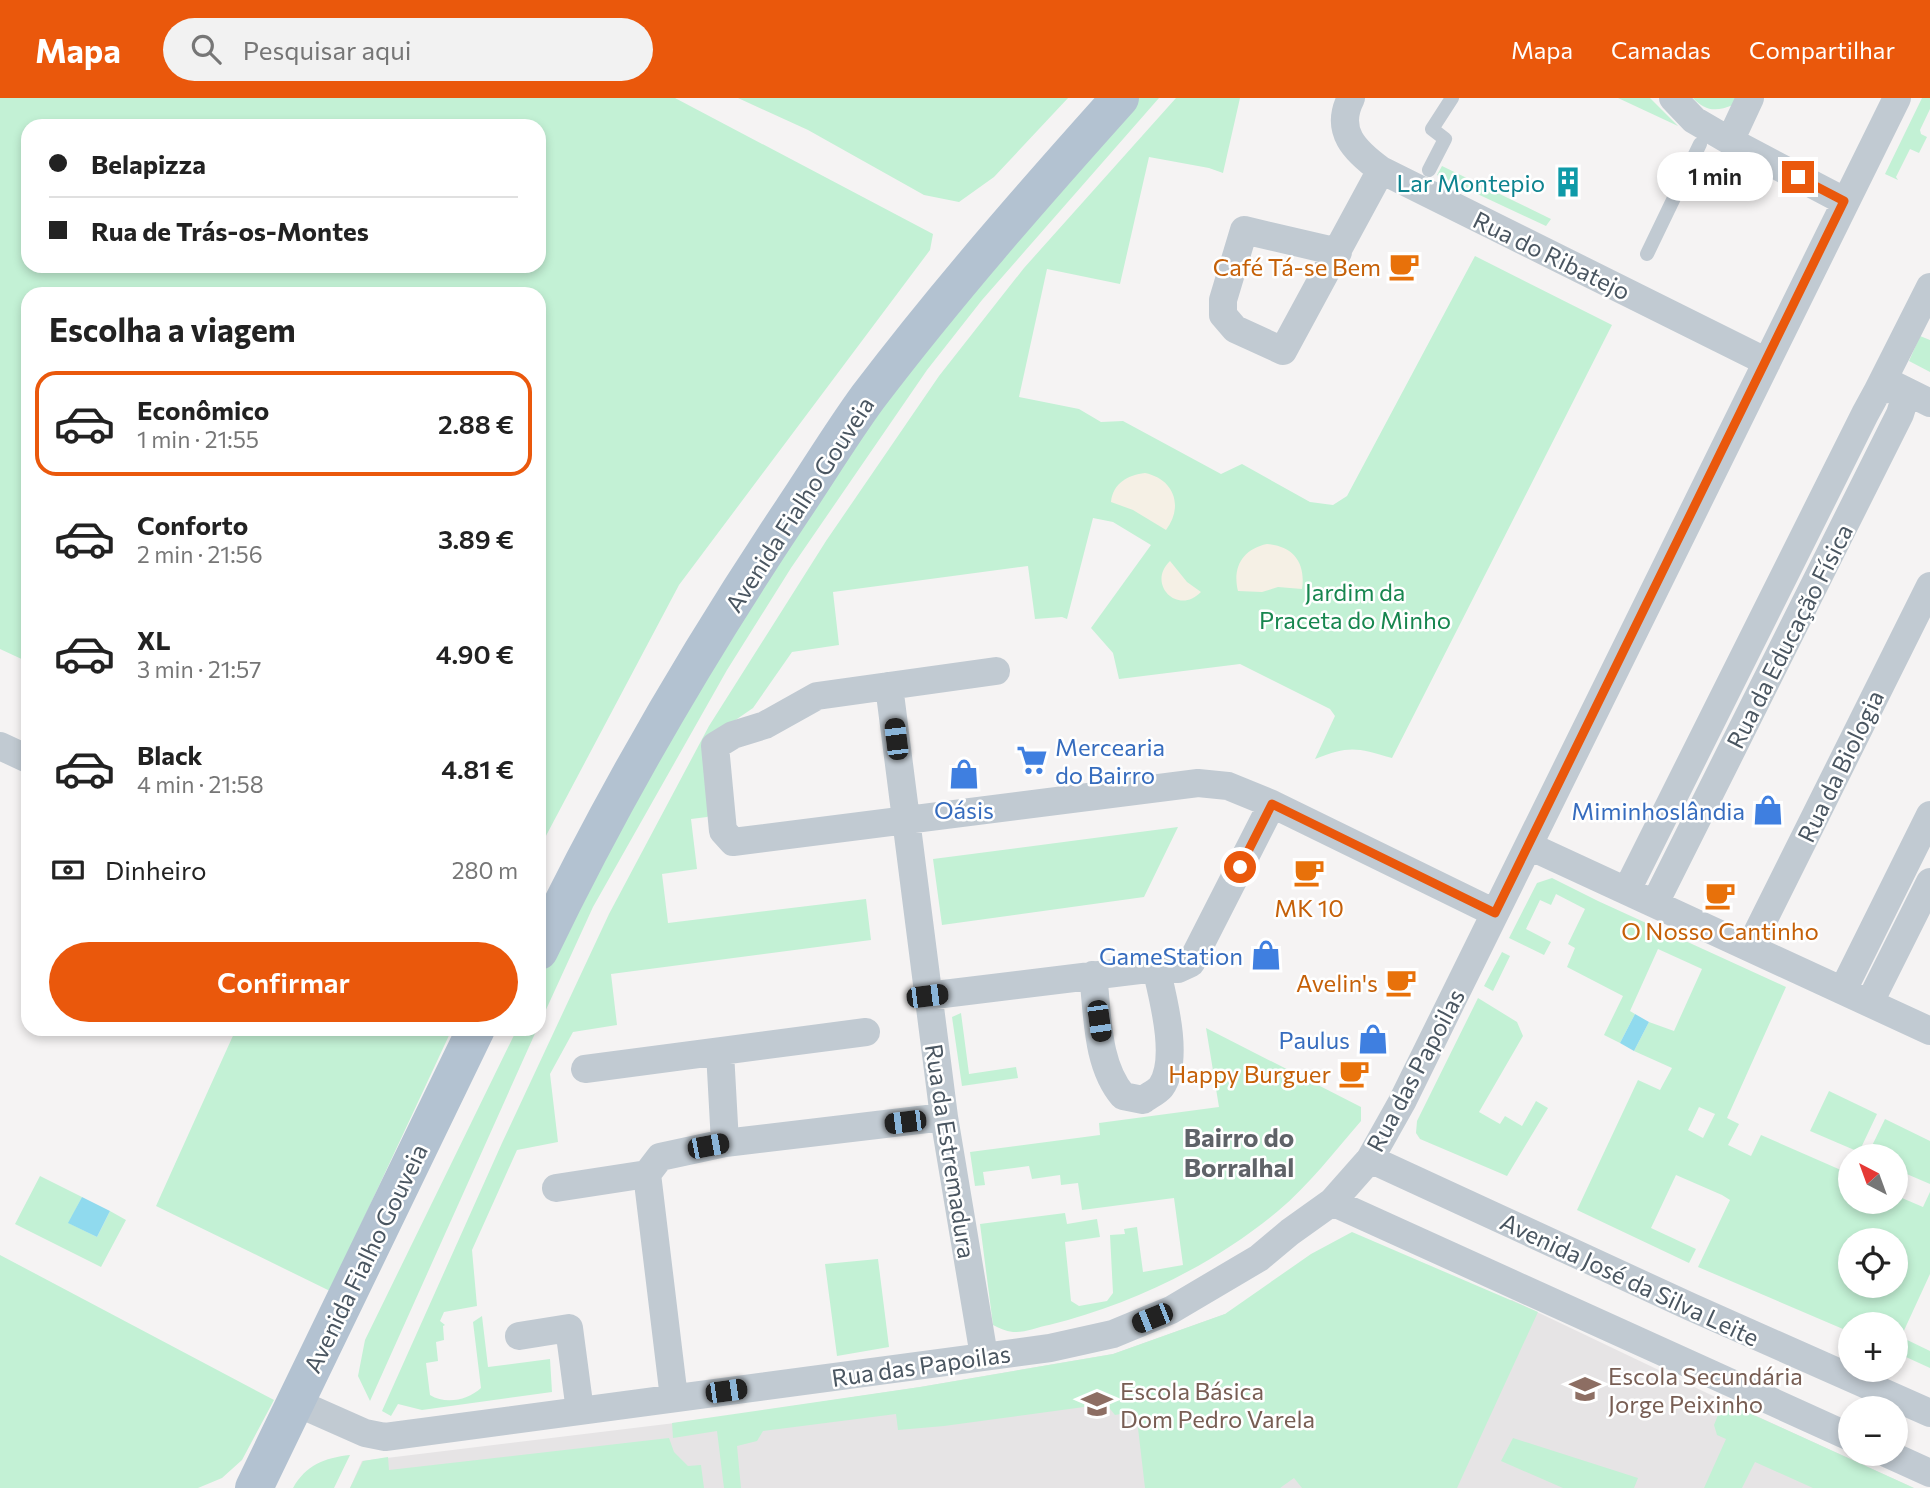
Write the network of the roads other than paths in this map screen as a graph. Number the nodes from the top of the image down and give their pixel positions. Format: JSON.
{"nodes":[{"id":1,"x":1088,"y":98,"type":"edge"},
{"id":2,"x":1121,"y":98,"type":"edge"},
{"id":3,"x":1351,"y":98,"type":"edge"},
{"id":4,"x":1452,"y":98,"type":"edge"},
{"id":5,"x":1673,"y":98,"type":"edge"},
{"id":6,"x":1750,"y":98,"type":"edge"},
{"id":7,"x":1897,"y":98,"type":"edge"},
{"id":8,"x":1730,"y":141,"type":"junction"},
{"id":9,"x":1700,"y":144,"type":"dead end"},
{"id":10,"x":1381,"y":170,"type":"junction"},
{"id":11,"x":1429,"y":170,"type":"dead end"},
{"id":12,"x":1844,"y":201,"type":"junction"},
{"id":13,"x":1338,"y":251,"type":"junction"},
{"id":14,"x":1647,"y":254,"type":"dead end"},
{"id":15,"x":1930,"y":287,"type":"edge"},
{"id":16,"x":1767,"y":362,"type":"junction"},
{"id":17,"x":1887,"y":389,"type":"junction"},
{"id":18,"x":1930,"y":403,"type":"edge"},
{"id":19,"x":1930,"y":586,"type":"edge"},
{"id":20,"x":1751,"y":640,"type":"junction"},
{"id":21,"x":1780,"y":654,"type":"junction"},
{"id":22,"x":996,"y":671,"type":"dead end"},
{"id":23,"x":889,"y":686,"type":"junction"},
{"id":24,"x":0,"y":746,"type":"edge"},
{"id":25,"x":21,"y":756,"type":"edge"},
{"id":26,"x":1272,"y":804,"type":"junction"},
{"id":27,"x":1930,"y":815,"type":"edge"},
{"id":28,"x":907,"y":820,"type":"junction"},
{"id":29,"x":1530,"y":846,"type":"junction"},
{"id":30,"x":1930,"y":883,"type":"edge"},
{"id":31,"x":546,"y":884,"type":"edge"},
{"id":32,"x":1627,"y":890,"type":"junction"},
{"id":33,"x":1655,"y":903,"type":"junction"},
{"id":34,"x":1495,"y":913,"type":"junction"},
{"id":35,"x":546,"y":937,"type":"edge"},
{"id":36,"x":1750,"y":947,"type":"junction"},
{"id":37,"x":1156,"y":968,"type":"junction"},
{"id":38,"x":1093,"y":975,"type":"junction"},
{"id":39,"x":1843,"y":990,"type":"junction"},
{"id":40,"x":927,"y":996,"type":"junction"},
{"id":41,"x":1870,"y":1002,"type":"junction"},
{"id":42,"x":1930,"y":1031,"type":"edge"},
{"id":43,"x":866,"y":1032,"type":"dead end"},
{"id":44,"x":473,"y":1036,"type":"edge"},
{"id":45,"x":498,"y":1036,"type":"edge"},
{"id":46,"x":720,"y":1052,"type":"junction"},
{"id":47,"x":585,"y":1069,"type":"dead end"},
{"id":48,"x":944,"y":1117,"type":"junction"},
{"id":49,"x":725,"y":1143,"type":"junction"},
{"id":50,"x":1370,"y":1159,"type":"junction"},
{"id":51,"x":647,"y":1174,"type":"junction"},
{"id":52,"x":556,"y":1188,"type":"dead end"},
{"id":53,"x":1332,"y":1202,"type":"junction"},
{"id":54,"x":519,"y":1336,"type":"dead end"},
{"id":55,"x":984,"y":1356,"type":"junction"},
{"id":56,"x":674,"y":1398,"type":"junction"},
{"id":57,"x":306,"y":1407,"type":"junction"},
{"id":58,"x":580,"y":1411,"type":"junction"},
{"id":59,"x":1930,"y":1413,"type":"edge"},
{"id":60,"x":1838,"y":1432,"type":"edge"},
{"id":61,"x":1908,"y":1463,"type":"edge"},
{"id":62,"x":1930,"y":1473,"type":"edge"},
{"id":63,"x":254,"y":1488,"type":"edge"},
{"id":64,"x":280,"y":1488,"type":"edge"}],
"edges":[{"from":1,"to":31,"type":"main road","name":"Avenida Fialho Gouveia"},
{"from":2,"to":35,"type":"main road","name":"Avenida Fialho Gouveia"},
{"from":3,"to":10,"type":"street","name":"Rua do Ribatejo"},
{"from":4,"to":11,"type":"lane"},
{"from":5,"to":8,"type":"street"},
{"from":6,"to":8,"type":"street"},
{"from":7,"to":12,"type":"street","name":"Rua das Papoilas"},
{"from":8,"to":12,"type":"street"},
{"from":9,"to":14,"type":"lane"},
{"from":10,"to":13,"type":"street"},
{"from":10,"to":16,"type":"street","name":"Rua do Ribatejo"},
{"from":12,"to":16,"type":"street","name":"Rua das Papoilas"},
{"from":13,"to":13,"type":"street"},
{"from":15,"to":17,"type":"street","name":"Rua da Educação Física"},
{"from":16,"to":29,"type":"street","name":"Rua das Papoilas"},
{"from":17,"to":18,"type":"street"},
{"from":17,"to":20,"type":"street","name":"Rua da Educação Física"},
{"from":17,"to":21,"type":"street","name":"Rua da Educação Física"},
{"from":19,"to":36,"type":"street","name":"Rua da Biologia"},
{"from":20,"to":21,"type":"street"},
{"from":20,"to":32,"type":"street","name":"Rua da Educação Física"},
{"from":21,"to":33,"type":"street","name":"Rua da Educação Física"},
{"from":22,"to":23,"type":"street"},
{"from":23,"to":28,"type":"street","name":"Rua da Estremadura"},
{"from":23,"to":28,"type":"street"},
{"from":24,"to":25,"type":"street"},
{"from":26,"to":28,"type":"street"},
{"from":26,"to":34,"type":"street"},
{"from":26,"to":37,"type":"street"},
{"from":27,"to":39,"type":"street"},
{"from":28,"to":40,"type":"street","name":"Rua da Estremadura"},
{"from":29,"to":32,"type":"street"},
{"from":29,"to":34,"type":"street","name":"Rua das Papoilas"},
{"from":30,"to":41,"type":"street"},
{"from":32,"to":33,"type":"street"},
{"from":33,"to":36,"type":"street"},
{"from":34,"to":50,"type":"street","name":"Rua das Papoilas"},
{"from":36,"to":39,"type":"street"},
{"from":37,"to":38,"type":"street"},
{"from":37,"to":38,"type":"street"},
{"from":38,"to":40,"type":"street"},
{"from":39,"to":41,"type":"street"},
{"from":40,"to":48,"type":"street","name":"Rua da Estremadura"},
{"from":41,"to":42,"type":"street"},
{"from":43,"to":46,"type":"street"},
{"from":44,"to":57,"type":"main road","name":"Avenida Fialho Gouveia"},
{"from":45,"to":57,"type":"main road","name":"Avenida Fialho Gouveia"},
{"from":46,"to":47,"type":"street"},
{"from":46,"to":49,"type":"street"},
{"from":48,"to":49,"type":"street"},
{"from":48,"to":55,"type":"street","name":"Rua da Estremadura"},
{"from":49,"to":51,"type":"street"},
{"from":50,"to":53,"type":"street","name":"Rua das Papoilas"},
{"from":50,"to":59,"type":"street","name":"Avenida José da Silva Leite"},
{"from":51,"to":52,"type":"street"},
{"from":51,"to":56,"type":"street"},
{"from":53,"to":55,"type":"street","name":"Rua das Papoilas"},
{"from":53,"to":60,"type":"street","name":"Avenida José da Silva Leite"},
{"from":54,"to":58,"type":"street"},
{"from":55,"to":56,"type":"street","name":"Rua das Papoilas"},
{"from":56,"to":58,"type":"street","name":"Rua das Papoilas"},
{"from":57,"to":58,"type":"street","name":"Rua das Papoilas"},
{"from":57,"to":63,"type":"main road","name":"Avenida Fialho Gouveia"},
{"from":57,"to":64,"type":"main road","name":"Avenida Fialho Gouveia"},
{"from":61,"to":62,"type":"street"}]}
